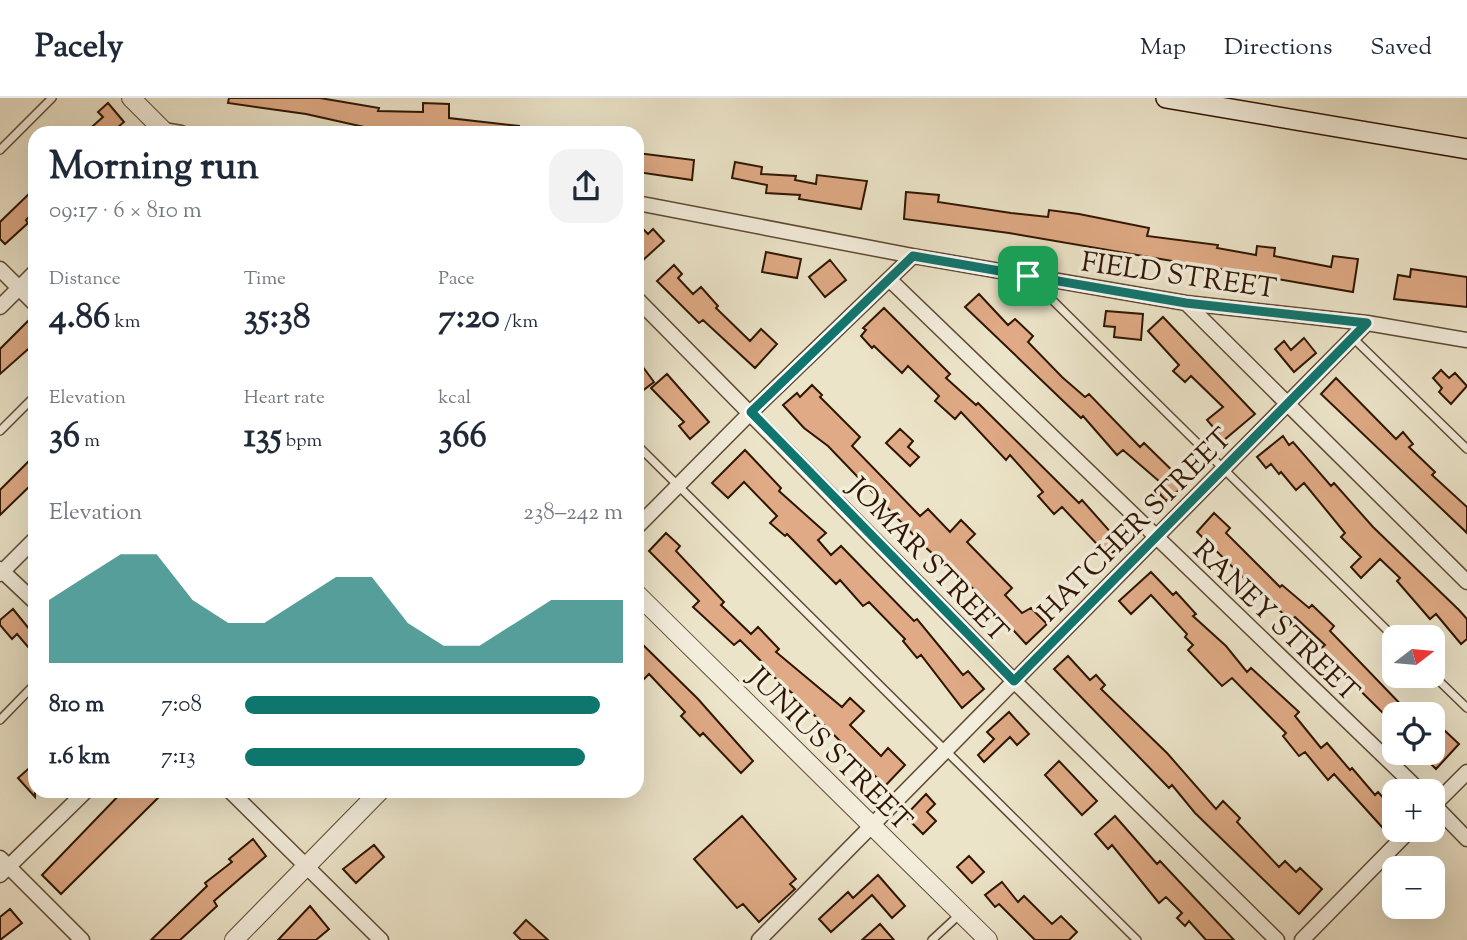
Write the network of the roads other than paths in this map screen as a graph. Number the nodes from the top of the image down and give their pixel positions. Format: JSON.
{"nodes":[{"id":1,"x":52,"y":98,"type":"edge"},
{"id":2,"x":131,"y":98,"type":"edge"},
{"id":3,"x":1166,"y":98,"type":"edge"},
{"id":4,"x":157,"y":126,"type":"edge"},
{"id":5,"x":1467,"y":149,"type":"edge"},
{"id":6,"x":0,"y":150,"type":"edge"},
{"id":7,"x":644,"y":204,"type":"edge"},
{"id":8,"x":913,"y":256,"type":"junction"},
{"id":9,"x":0,"y":269,"type":"edge"},
{"id":10,"x":1028,"y":276,"type":"junction"},
{"id":11,"x":28,"y":280,"type":"edge"},
{"id":12,"x":890,"y":281,"type":"junction"},
{"id":13,"x":20,"y":289,"type":"junction"},
{"id":14,"x":28,"y":297,"type":"edge"},
{"id":15,"x":1186,"y":303,"type":"junction"},
{"id":16,"x":644,"y":306,"type":"edge"},
{"id":17,"x":0,"y":307,"type":"edge"},
{"id":18,"x":1367,"y":323,"type":"junction"},
{"id":19,"x":1353,"y":338,"type":"junction"},
{"id":20,"x":1467,"y":340,"type":"edge"},
{"id":21,"x":1289,"y":402,"type":"junction"},
{"id":22,"x":28,"y":403,"type":"edge"},
{"id":23,"x":751,"y":412,"type":"junction"},
{"id":24,"x":0,"y":431,"type":"edge"},
{"id":25,"x":1467,"y":449,"type":"edge"},
{"id":26,"x":644,"y":452,"type":"edge"},
{"id":27,"x":1223,"y":470,"type":"junction"},
{"id":28,"x":678,"y":486,"type":"junction"},
{"id":29,"x":644,"y":520,"type":"edge"},
{"id":30,"x":1156,"y":538,"type":"junction"},
{"id":31,"x":28,"y":546,"type":"edge"},
{"id":32,"x":1,"y":572,"type":"edge"},
{"id":33,"x":1467,"y":582,"type":"edge"},
{"id":34,"x":28,"y":596,"type":"edge"},
{"id":35,"x":644,"y":601,"type":"edge"},
{"id":36,"x":1382,"y":625,"type":"edge"},
{"id":37,"x":1014,"y":681,"type":"junction"},
{"id":38,"x":1446,"y":688,"type":"edge"},
{"id":39,"x":28,"y":691,"type":"edge"},
{"id":40,"x":1467,"y":708,"type":"edge"},
{"id":41,"x":0,"y":719,"type":"edge"},
{"id":42,"x":945,"y":750,"type":"junction"},
{"id":43,"x":1467,"y":772,"type":"edge"},
{"id":44,"x":1407,"y":779,"type":"edge"},
{"id":45,"x":1445,"y":794,"type":"edge"},
{"id":46,"x":78,"y":798,"type":"edge"},
{"id":47,"x":237,"y":798,"type":"edge"},
{"id":48,"x":373,"y":798,"type":"edge"},
{"id":49,"x":1445,"y":816,"type":"edge"},
{"id":50,"x":872,"y":826,"type":"junction"},
{"id":51,"x":1467,"y":839,"type":"edge"},
{"id":52,"x":1398,"y":842,"type":"edge"},
{"id":53,"x":3,"y":866,"type":"edge"},
{"id":54,"x":306,"y":867,"type":"junction"},
{"id":55,"x":960,"y":913,"type":"junction"},
{"id":56,"x":82,"y":940,"type":"edge"},
{"id":57,"x":234,"y":940,"type":"edge"},
{"id":58,"x":381,"y":940,"type":"edge"},
{"id":59,"x":759,"y":940,"type":"edge"},
{"id":60,"x":933,"y":940,"type":"edge"},
{"id":61,"x":988,"y":940,"type":"edge"},
{"id":62,"x":1137,"y":940,"type":"edge"},
{"id":63,"x":1277,"y":940,"type":"edge"},
{"id":64,"x":1302,"y":940,"type":"edge"}],
"edges":[{"from":1,"to":6,"type":"lane"},
{"from":2,"to":4,"type":"street"},
{"from":3,"to":5,"type":"main road"},
{"from":7,"to":8,"type":"street","name":"FIELD STREET"},
{"from":8,"to":10,"type":"street","name":"FIELD STREET"},
{"from":8,"to":12,"type":"street"},
{"from":9,"to":13,"type":"street"},
{"from":10,"to":15,"type":"street","name":"FIELD STREET"},
{"from":10,"to":27,"type":"lane"},
{"from":11,"to":13,"type":"street"},
{"from":12,"to":23,"type":"street"},
{"from":12,"to":30,"type":"street","name":"RANEY STREET"},
{"from":13,"to":14,"type":"street"},
{"from":13,"to":17,"type":"street"},
{"from":15,"to":18,"type":"street","name":"FIELD STREET"},
{"from":15,"to":21,"type":"street"},
{"from":16,"to":23,"type":"street","name":"JOMAR STREET"},
{"from":18,"to":19,"type":"street","name":"HATCHER STREET"},
{"from":18,"to":20,"type":"street","name":"FIELD STREET"},
{"from":19,"to":21,"type":"street","name":"HATCHER STREET"},
{"from":19,"to":25,"type":"lane"},
{"from":21,"to":27,"type":"street","name":"HATCHER STREET"},
{"from":21,"to":33,"type":"street"},
{"from":22,"to":24,"type":"lane"},
{"from":23,"to":28,"type":"street"},
{"from":23,"to":37,"type":"street","name":"JOMAR STREET"},
{"from":26,"to":28,"type":"lane"},
{"from":27,"to":30,"type":"street","name":"HATCHER STREET"},
{"from":27,"to":36,"type":"lane"},
{"from":28,"to":29,"type":"street"},
{"from":28,"to":42,"type":"lane"},
{"from":30,"to":37,"type":"street","name":"HATCHER STREET"},
{"from":30,"to":44,"type":"street","name":"RANEY STREET"},
{"from":31,"to":32,"type":"street"},
{"from":32,"to":34,"type":"street"},
{"from":35,"to":50,"type":"street","name":"JUNIUS STREET"},
{"from":37,"to":42,"type":"street","name":"HATCHER STREET"},
{"from":37,"to":63,"type":"street","name":"JOMAR STREET"},
{"from":38,"to":40,"type":"lane"},
{"from":39,"to":41,"type":"lane"},
{"from":42,"to":50,"type":"street","name":"HATCHER STREET"},
{"from":42,"to":62,"type":"lane"},
{"from":43,"to":45,"type":"street"},
{"from":46,"to":53,"type":"street"},
{"from":47,"to":54,"type":"street"},
{"from":48,"to":54,"type":"street"},
{"from":49,"to":51,"type":"street"},
{"from":50,"to":55,"type":"street","name":"JUNIUS STREET"},
{"from":50,"to":59,"type":"street","name":"HATCHER STREET"},
{"from":52,"to":64,"type":"street"},
{"from":53,"to":56,"type":"street"},
{"from":54,"to":57,"type":"street"},
{"from":54,"to":58,"type":"street"},
{"from":55,"to":60,"type":"lane"},
{"from":55,"to":61,"type":"street","name":"JUNIUS STREET"}]}
